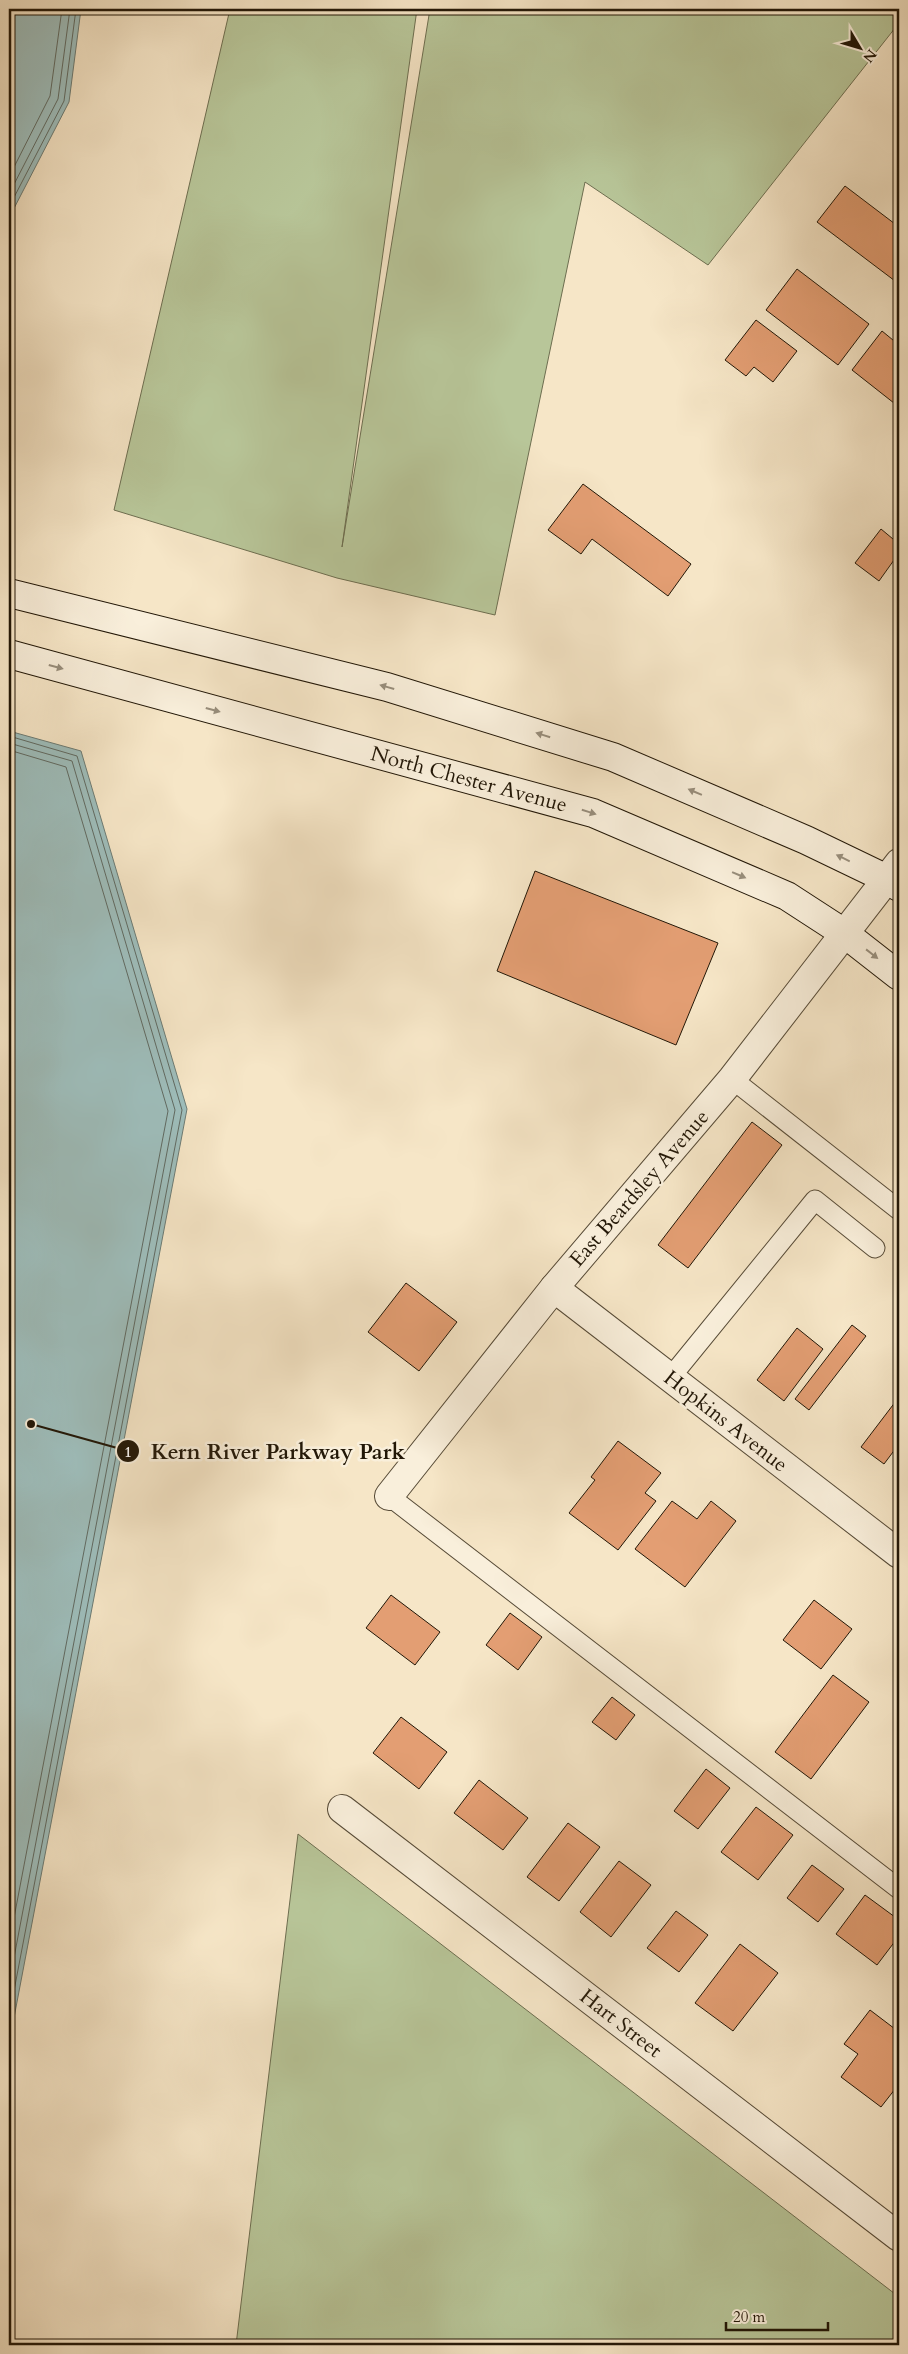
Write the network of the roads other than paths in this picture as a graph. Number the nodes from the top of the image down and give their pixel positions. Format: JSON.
{"nodes":[{"id":1,"x":9,"y":593,"type":"edge"},
{"id":2,"x":9,"y":654,"type":"edge"},
{"id":3,"x":895,"y":876,"type":"edge"},
{"id":4,"x":844,"y":933,"type":"junction"},
{"id":5,"x":899,"y":976,"type":"edge"},
{"id":6,"x":732,"y":1080,"type":"junction"},
{"id":7,"x":899,"y":1210,"type":"edge"},
{"id":8,"x":875,"y":1248,"type":"dead end"},
{"id":9,"x":554,"y":1288,"type":"junction"},
{"id":10,"x":670,"y":1378,"type":"junction"},
{"id":11,"x":389,"y":1496,"type":"joint"},
{"id":12,"x":899,"y":1554,"type":"edge"},
{"id":13,"x":342,"y":1809,"type":"dead end"},
{"id":14,"x":899,"y":1889,"type":"edge"},
{"id":15,"x":899,"y":2237,"type":"edge"}],
"edges":[{"from":3,"to":1,"type":"street","one_way":true},
{"from":2,"to":4,"type":"street","name":"North Chester Avenue","one_way":true},
{"from":3,"to":4,"type":"street","name":"East Beardsley Avenue"},
{"from":4,"to":5,"type":"street","name":"North Chester Avenue","one_way":true},
{"from":4,"to":6,"type":"street","name":"East Beardsley Avenue"},
{"from":6,"to":7,"type":"lane"},
{"from":6,"to":9,"type":"street","name":"East Beardsley Avenue"},
{"from":8,"to":10,"type":"lane"},
{"from":9,"to":10,"type":"street","name":"Hopkins Avenue"},
{"from":9,"to":11,"type":"street","name":"East Beardsley Avenue"},
{"from":10,"to":12,"type":"street","name":"Hopkins Avenue"},
{"from":11,"to":14,"type":"lane"},
{"from":13,"to":15,"type":"street","name":"Hart Street"}]}
